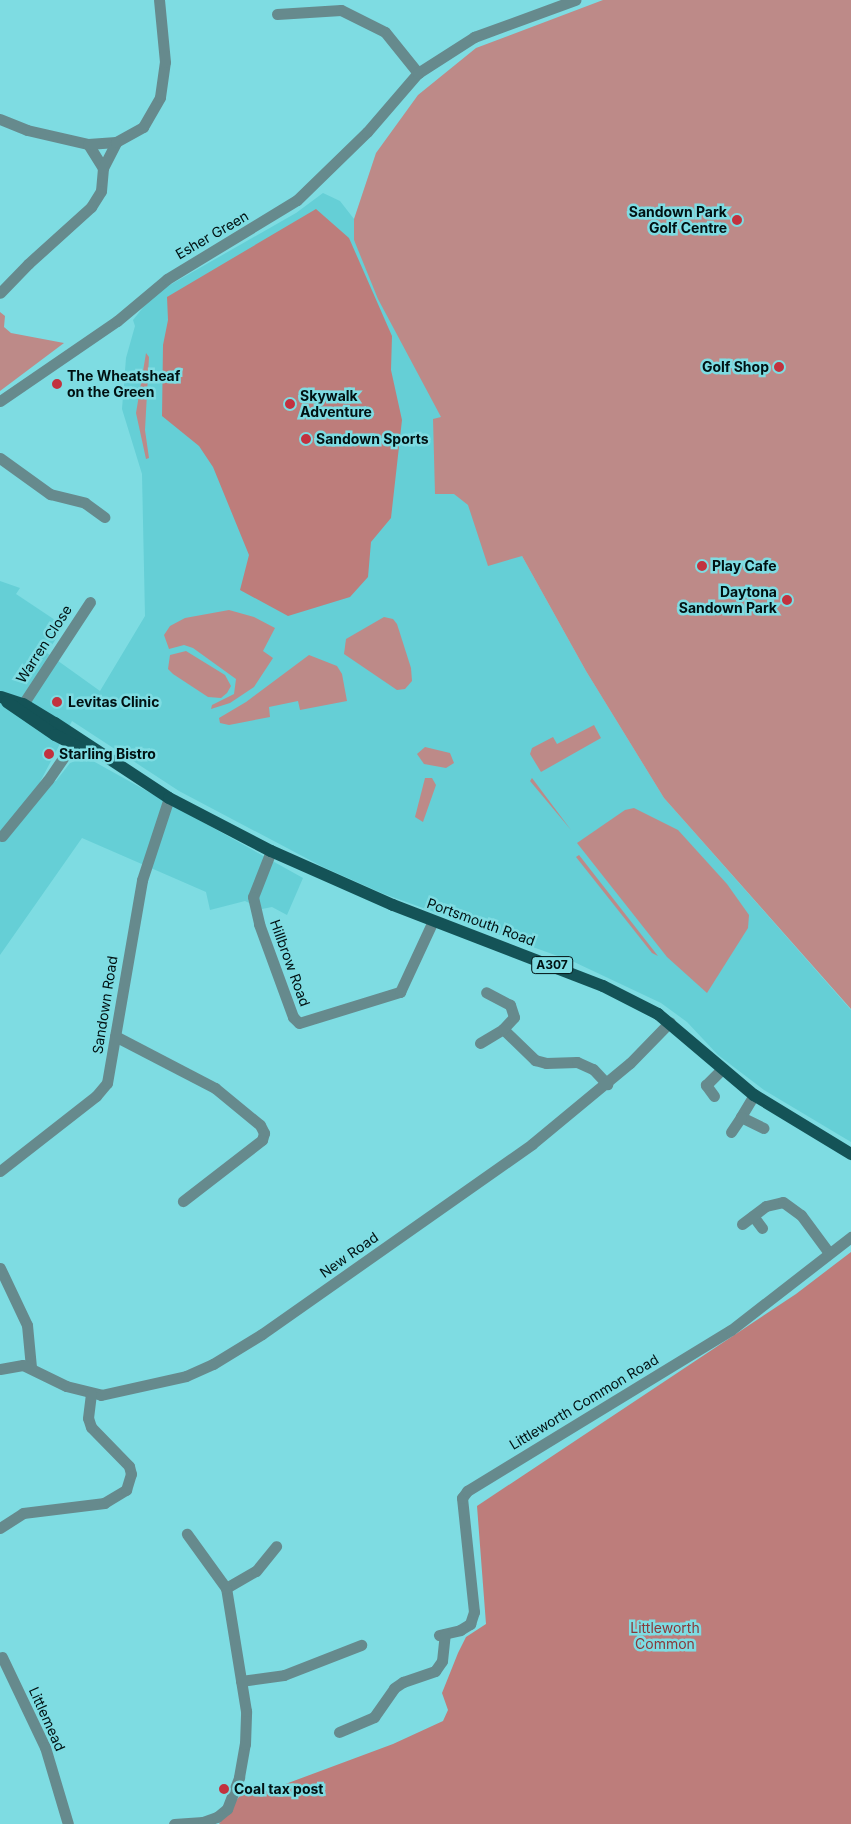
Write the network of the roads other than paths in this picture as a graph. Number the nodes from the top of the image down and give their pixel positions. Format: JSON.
{"nodes":[{"id":1,"x":159,"y":0,"type":"edge"},
{"id":2,"x":575,"y":0,"type":"edge"},
{"id":3,"x":277,"y":14,"type":"dead end"},
{"id":4,"x":418,"y":73,"type":"junction"},
{"id":5,"x":0,"y":120,"type":"edge"},
{"id":6,"x":116,"y":142,"type":"junction"},
{"id":7,"x":88,"y":144,"type":"junction"},
{"id":8,"x":103,"y":168,"type":"junction"},
{"id":9,"x":0,"y":293,"type":"edge"},
{"id":10,"x":0,"y":401,"type":"edge"},
{"id":11,"x":0,"y":458,"type":"edge"},
{"id":12,"x":104,"y":517,"type":"dead end"},
{"id":13,"x":90,"y":602,"type":"dead end"},
{"id":14,"x":0,"y":697,"type":"edge"},
{"id":15,"x":23,"y":704,"type":"junction"},
{"id":16,"x":74,"y":740,"type":"junction"},
{"id":17,"x":169,"y":798,"type":"junction"},
{"id":18,"x":2,"y":836,"type":"dead end"},
{"id":19,"x":271,"y":851,"type":"junction"},
{"id":20,"x":433,"y":920,"type":"junction"},
{"id":21,"x":486,"y":992,"type":"dead end"},
{"id":22,"x":670,"y":1022,"type":"junction"},
{"id":23,"x":503,"y":1029,"type":"junction"},
{"id":24,"x":115,"y":1036,"type":"junction"},
{"id":25,"x":480,"y":1043,"type":"dead end"},
{"id":26,"x":526,"y":1054,"type":"junction"},
{"id":27,"x":517,"y":1062,"type":"dead end"},
{"id":28,"x":722,"y":1069,"type":"junction"},
{"id":29,"x":606,"y":1084,"type":"junction"},
{"id":30,"x":754,"y":1095,"type":"junction"},
{"id":31,"x":714,"y":1096,"type":"dead end"},
{"id":32,"x":741,"y":1117,"type":"junction"},
{"id":33,"x":764,"y":1128,"type":"dead end"},
{"id":34,"x":731,"y":1132,"type":"dead end"},
{"id":35,"x":851,"y":1154,"type":"edge"},
{"id":36,"x":0,"y":1171,"type":"edge"},
{"id":37,"x":182,"y":1201,"type":"dead end"},
{"id":38,"x":753,"y":1216,"type":"junction"},
{"id":39,"x":742,"y":1224,"type":"dead end"},
{"id":40,"x":762,"y":1228,"type":"dead end"},
{"id":41,"x":851,"y":1237,"type":"edge"},
{"id":42,"x":829,"y":1253,"type":"junction"},
{"id":43,"x":0,"y":1268,"type":"edge"},
{"id":44,"x":31,"y":1367,"type":"junction"},
{"id":45,"x":0,"y":1369,"type":"edge"},
{"id":46,"x":91,"y":1394,"type":"junction"},
{"id":47,"x":0,"y":1528,"type":"edge"},
{"id":48,"x":188,"y":1534,"type":"dead end"},
{"id":49,"x":277,"y":1546,"type":"dead end"},
{"id":50,"x":226,"y":1588,"type":"junction"},
{"id":51,"x":361,"y":1645,"type":"dead end"},
{"id":52,"x":2,"y":1657,"type":"dead end"},
{"id":53,"x":241,"y":1681,"type":"junction"},
{"id":54,"x":340,"y":1732,"type":"dead end"},
{"id":55,"x":68,"y":1824,"type":"edge"},
{"id":56,"x":174,"y":1824,"type":"edge"}],
"edges":[{"from":1,"to":6,"type":"street"},
{"from":2,"to":4,"type":"street","name":"Esher Green"},
{"from":3,"to":4,"type":"street"},
{"from":4,"to":10,"type":"street","name":"Esher Green"},
{"from":5,"to":7,"type":"street"},
{"from":6,"to":7,"type":"street"},
{"from":6,"to":8,"type":"street"},
{"from":7,"to":8,"type":"street"},
{"from":8,"to":9,"type":"street"},
{"from":11,"to":12,"type":"street"},
{"from":13,"to":15,"type":"street","name":"Warren Close"},
{"from":14,"to":15,"type":"main road","number":"A307"},
{"from":14,"to":16,"type":"main road","number":"A307"},
{"from":15,"to":16,"type":"main road","number":"A307"},
{"from":16,"to":17,"type":"main road","name":"Portsmouth Road","number":"A307"},
{"from":16,"to":18,"type":"street"},
{"from":17,"to":19,"type":"main road","name":"Portsmouth Road","number":"A307"},
{"from":17,"to":24,"type":"street","name":"Sandown Road"},
{"from":19,"to":20,"type":"main road","name":"Portsmouth Road","number":"A307"},
{"from":19,"to":20,"type":"street","name":"Hillbrow Road"},
{"from":20,"to":22,"type":"main road","name":"Portsmouth Road","number":"A307"},
{"from":21,"to":23,"type":"street"},
{"from":22,"to":28,"type":"main road","name":"Portsmouth Road","number":"A307"},
{"from":22,"to":29,"type":"street","name":"New Road"},
{"from":23,"to":25,"type":"street"},
{"from":23,"to":26,"type":"street"},
{"from":24,"to":36,"type":"street","name":"Sandown Road"},
{"from":24,"to":37,"type":"street"},
{"from":26,"to":27,"type":"street"},
{"from":26,"to":29,"type":"street"},
{"from":28,"to":30,"type":"main road","name":"Portsmouth Road","number":"A307"},
{"from":28,"to":31,"type":"street"},
{"from":29,"to":46,"type":"street","name":"New Road"},
{"from":30,"to":32,"type":"street"},
{"from":30,"to":35,"type":"main road","name":"Portsmouth Road","number":"A307"},
{"from":32,"to":33,"type":"street"},
{"from":32,"to":34,"type":"street"},
{"from":38,"to":39,"type":"street"},
{"from":38,"to":40,"type":"street"},
{"from":38,"to":42,"type":"street"},
{"from":41,"to":42,"type":"street","name":"Littleworth Common Road"},
{"from":42,"to":54,"type":"street","name":"Littleworth Common Road"},
{"from":43,"to":44,"type":"street"},
{"from":44,"to":45,"type":"street","name":"New Road"},
{"from":44,"to":46,"type":"street","name":"New Road"},
{"from":46,"to":47,"type":"street"},
{"from":48,"to":50,"type":"street"},
{"from":49,"to":50,"type":"street"},
{"from":50,"to":53,"type":"street"},
{"from":51,"to":53,"type":"street"},
{"from":52,"to":55,"type":"street","name":"Littlemead"},
{"from":53,"to":56,"type":"street"}]}
